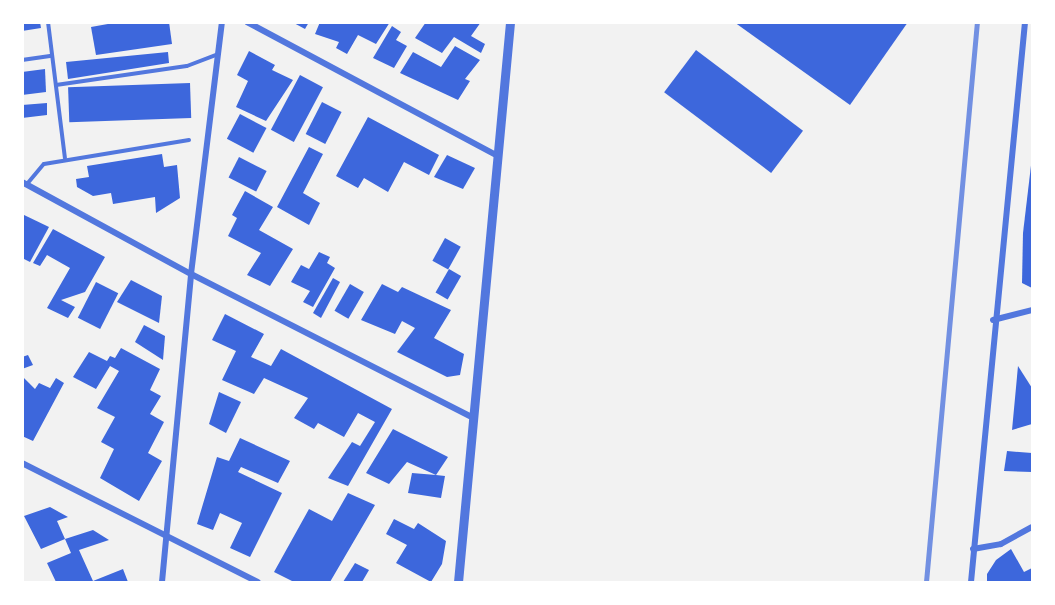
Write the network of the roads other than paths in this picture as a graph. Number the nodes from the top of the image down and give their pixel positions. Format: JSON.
{"nodes":[{"id":1,"x":48,"y":22,"type":"edge"},
{"id":2,"x":222,"y":22,"type":"edge"},
{"id":3,"x":247,"y":22,"type":"edge"},
{"id":4,"x":510,"y":22,"type":"edge"},
{"id":5,"x":1025,"y":22,"type":"edge"},
{"id":6,"x":219,"y":54,"type":"junction"},
{"id":7,"x":52,"y":56,"type":"junction"},
{"id":8,"x":22,"y":60,"type":"edge"},
{"id":9,"x":56,"y":86,"type":"junction"},
{"id":10,"x":189,"y":140,"type":"dead end"},
{"id":11,"x":496,"y":154,"type":"junction"},
{"id":12,"x":65,"y":158,"type":"junction"},
{"id":13,"x":25,"y":183,"type":"edge"},
{"id":14,"x":191,"y":274,"type":"junction"},
{"id":15,"x":1032,"y":309,"type":"edge"},
{"id":16,"x":993,"y":320,"type":"junction"},
{"id":17,"x":472,"y":417,"type":"junction"},
{"id":18,"x":22,"y":463,"type":"edge"},
{"id":19,"x":1032,"y":527,"type":"edge"},
{"id":20,"x":166,"y":535,"type":"junction"},
{"id":21,"x":973,"y":549,"type":"junction"},
{"id":22,"x":162,"y":582,"type":"edge"},
{"id":23,"x":258,"y":582,"type":"edge"},
{"id":24,"x":458,"y":582,"type":"edge"},
{"id":25,"x":971,"y":582,"type":"edge"}],
"edges":[{"from":1,"to":7,"type":"lane"},
{"from":2,"to":6,"type":"street"},
{"from":3,"to":11,"type":"street"},
{"from":4,"to":11,"type":"street"},
{"from":5,"to":16,"type":"street"},
{"from":6,"to":9,"type":"lane"},
{"from":6,"to":14,"type":"street"},
{"from":7,"to":8,"type":"lane"},
{"from":7,"to":9,"type":"lane"},
{"from":9,"to":12,"type":"lane"},
{"from":10,"to":12,"type":"lane"},
{"from":11,"to":17,"type":"street"},
{"from":12,"to":13,"type":"lane"},
{"from":13,"to":14,"type":"street"},
{"from":14,"to":17,"type":"street"},
{"from":14,"to":20,"type":"street"},
{"from":15,"to":16,"type":"street"},
{"from":16,"to":21,"type":"street"},
{"from":17,"to":24,"type":"street"},
{"from":18,"to":20,"type":"street"},
{"from":19,"to":21,"type":"street"},
{"from":20,"to":22,"type":"street"},
{"from":20,"to":23,"type":"street"},
{"from":21,"to":25,"type":"street"}]}
